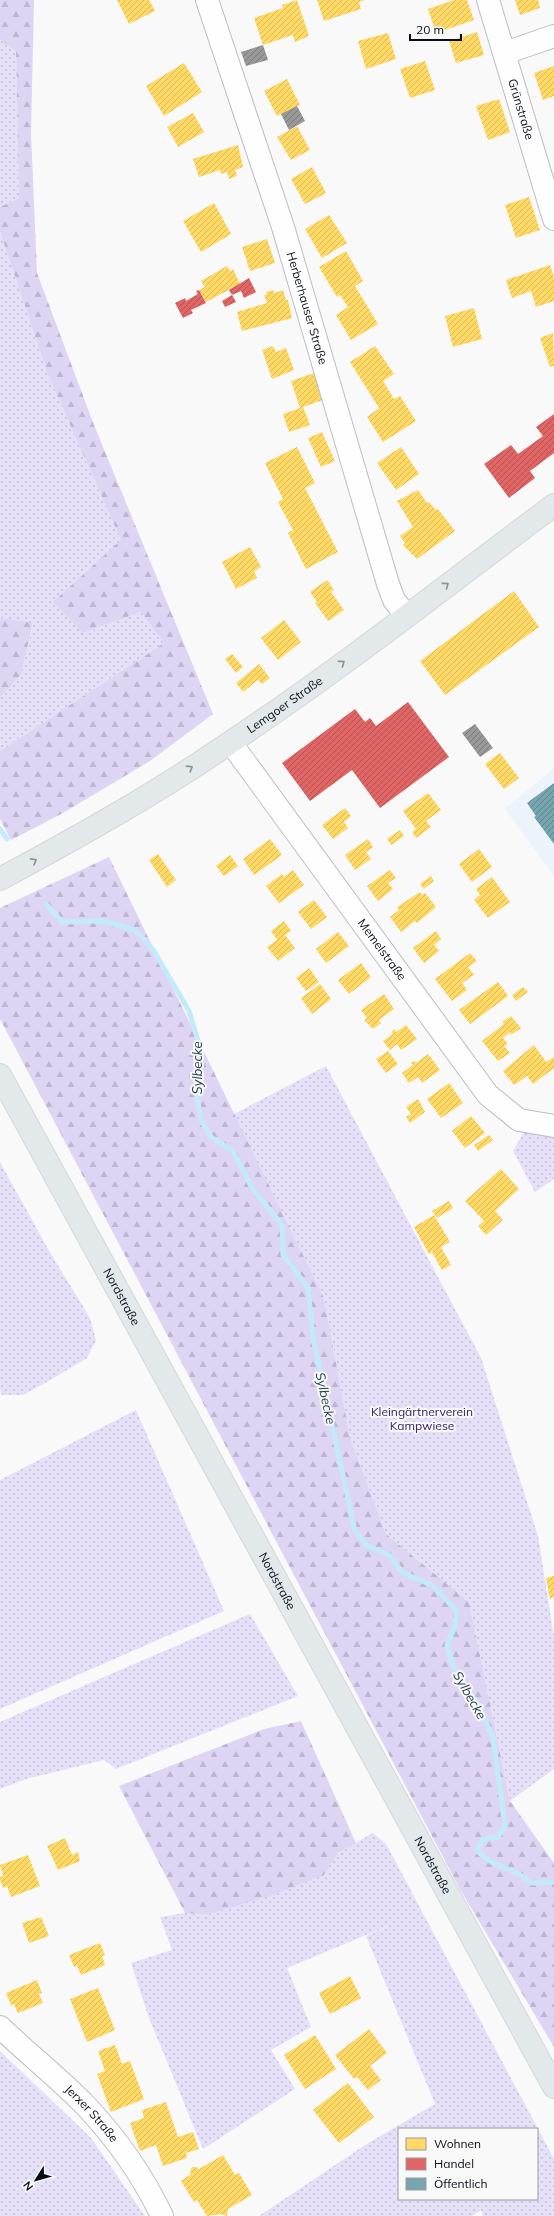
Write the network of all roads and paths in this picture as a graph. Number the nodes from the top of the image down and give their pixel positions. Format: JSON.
{"nodes":[{"id":1,"x":207,"y":0,"type":"edge"},
{"id":2,"x":488,"y":0,"type":"edge"},
{"id":3,"x":554,"y":36,"type":"edge"},
{"id":4,"x":505,"y":53,"type":"junction"},
{"id":5,"x":554,"y":219,"type":"edge"},
{"id":6,"x":554,"y":506,"type":"edge"},
{"id":7,"x":406,"y":615,"type":"junction"},
{"id":8,"x":231,"y":743,"type":"junction"},
{"id":9,"x":0,"y":880,"type":"edge"},
{"id":10,"x":0,"y":1075,"type":"edge"},
{"id":11,"x":554,"y":1126,"type":"edge"},
{"id":12,"x":0,"y":2027,"type":"edge"},
{"id":13,"x":554,"y":2087,"type":"edge"},
{"id":14,"x":162,"y":2216,"type":"edge"}],
"edges":[{"from":1,"to":7,"type":"street","name":"Herberhauser Straße"},
{"from":2,"to":4,"type":"street","name":"Grünstraße"},
{"from":3,"to":4,"type":"street"},
{"from":4,"to":5,"type":"street","name":"Grünstraße"},
{"from":7,"to":6,"type":"main road","name":"Lemgoer Straße","one_way":true},
{"from":8,"to":7,"type":"main road","name":"Lemgoer Straße","one_way":true},
{"from":9,"to":8,"type":"main road","name":"Lemgoer Straße","one_way":true},
{"from":8,"to":11,"type":"street","name":"Memelstraße"},
{"from":10,"to":13,"type":"main road","name":"Nordstraße"},
{"from":12,"to":14,"type":"street","name":"Jerxer Straße"}]}
